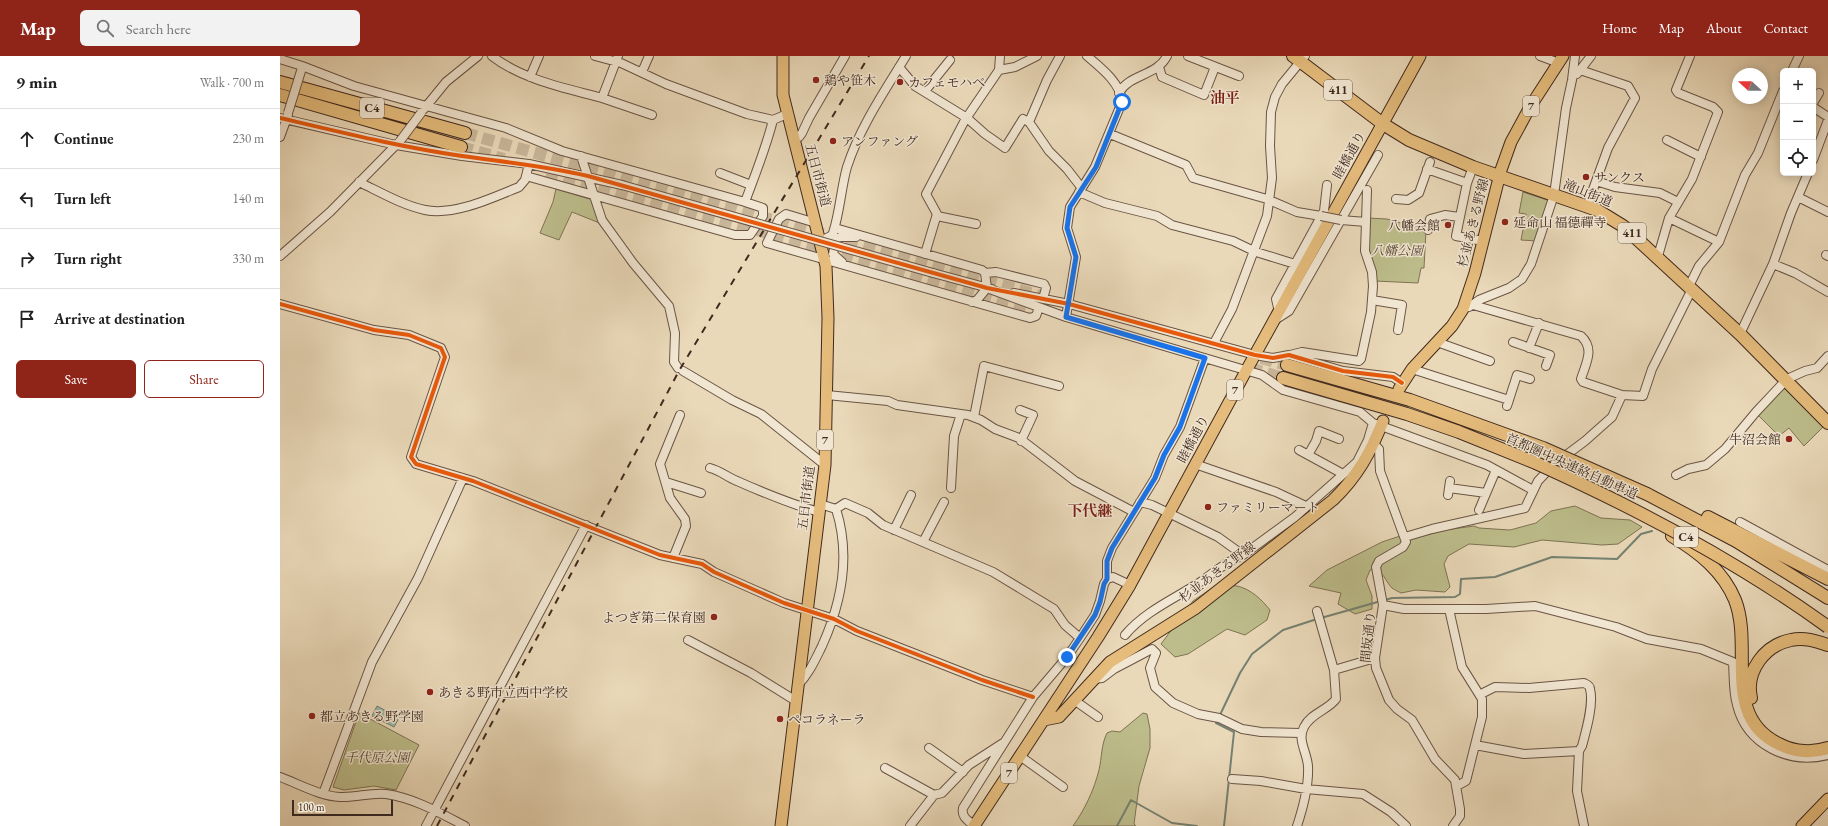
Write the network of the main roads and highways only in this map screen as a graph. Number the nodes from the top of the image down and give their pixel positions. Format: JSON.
{"nodes":[{"id":1,"x":782,"y":56,"type":"edge"},
{"id":2,"x":1420,"y":56,"type":"edge"},
{"id":3,"x":1300,"y":58,"type":"edge"},
{"id":4,"x":1561,"y":60,"type":"edge"},
{"id":5,"x":280,"y":82,"type":"edge"},
{"id":6,"x":280,"y":95,"type":"edge"},
{"id":7,"x":1383,"y":124,"type":"junction"},
{"id":8,"x":465,"y":133,"type":"tunnel mouth"},
{"id":9,"x":461,"y":147,"type":"tunnel mouth"},
{"id":10,"x":1499,"y":177,"type":"junction"},
{"id":11,"x":1288,"y":360,"type":"tunnel mouth"},
{"id":12,"x":1283,"y":378,"type":"tunnel mouth"},
{"id":13,"x":1400,"y":386,"type":"road end"},
{"id":14,"x":1828,"y":423,"type":"edge"},
{"id":15,"x":1379,"y":424,"type":"road end"},
{"id":16,"x":1647,"y":494,"type":"junction"},
{"id":17,"x":1639,"y":512,"type":"junction"},
{"id":18,"x":1828,"y":579,"type":"edge"},
{"id":19,"x":1828,"y":598,"type":"edge"},
{"id":20,"x":1828,"y":627,"type":"edge"},
{"id":21,"x":1828,"y":645,"type":"edge"},
{"id":22,"x":1044,"y":720,"type":"junction"},
{"id":23,"x":1828,"y":741,"type":"edge"},
{"id":24,"x":1828,"y":748,"type":"edge"},
{"id":25,"x":1828,"y":799,"type":"edge"},
{"id":26,"x":781,"y":826,"type":"edge"},
{"id":27,"x":974,"y":826,"type":"edge"},
{"id":28,"x":1802,"y":826,"type":"edge"}],
"edges":[{"from":1,"to":26,"type":"main road","name":"五日市街道","number":"7"},
{"from":2,"to":7,"type":"main road","name":"睦橋通り","number":"7"},
{"from":3,"to":7,"type":"highway","name":"滝山街道","number":"411"},
{"from":4,"to":10,"type":"main road","name":"杉並あきる野線","number":"7"},
{"from":5,"to":8,"type":"highway","number":"C4"},
{"from":6,"to":9,"type":"highway","number":"C4"},
{"from":7,"to":10,"type":"highway","name":"滝山街道","number":"411"},
{"from":7,"to":22,"type":"main road","name":"睦橋通り","number":"7"},
{"from":10,"to":13,"type":"main road","name":"杉並あきる野線","number":"7"},
{"from":10,"to":14,"type":"highway","name":"滝山街道","number":"411"},
{"from":11,"to":16,"type":"highway","name":"首都圏中央連絡自動車道","number":"C4","bridge":true},
{"from":12,"to":17,"type":"highway","name":"首都圏中央連絡自動車道","number":"C4","bridge":true},
{"from":15,"to":22,"type":"main road","name":"杉並あきる野線"},
{"from":16,"to":18,"type":"highway"},
{"from":16,"to":19,"type":"highway","name":"首都圏中央連絡自動車道","number":"C4"},
{"from":17,"to":20,"type":"highway","name":"首都圏中央連絡自動車道","number":"C4","bridge":true},
{"from":17,"to":24,"type":"highway","bridge":true},
{"from":21,"to":23,"type":"highway"},
{"from":22,"to":27,"type":"main road","name":"睦橋通り","number":"7"},
{"from":25,"to":28,"type":"main road"}]}
